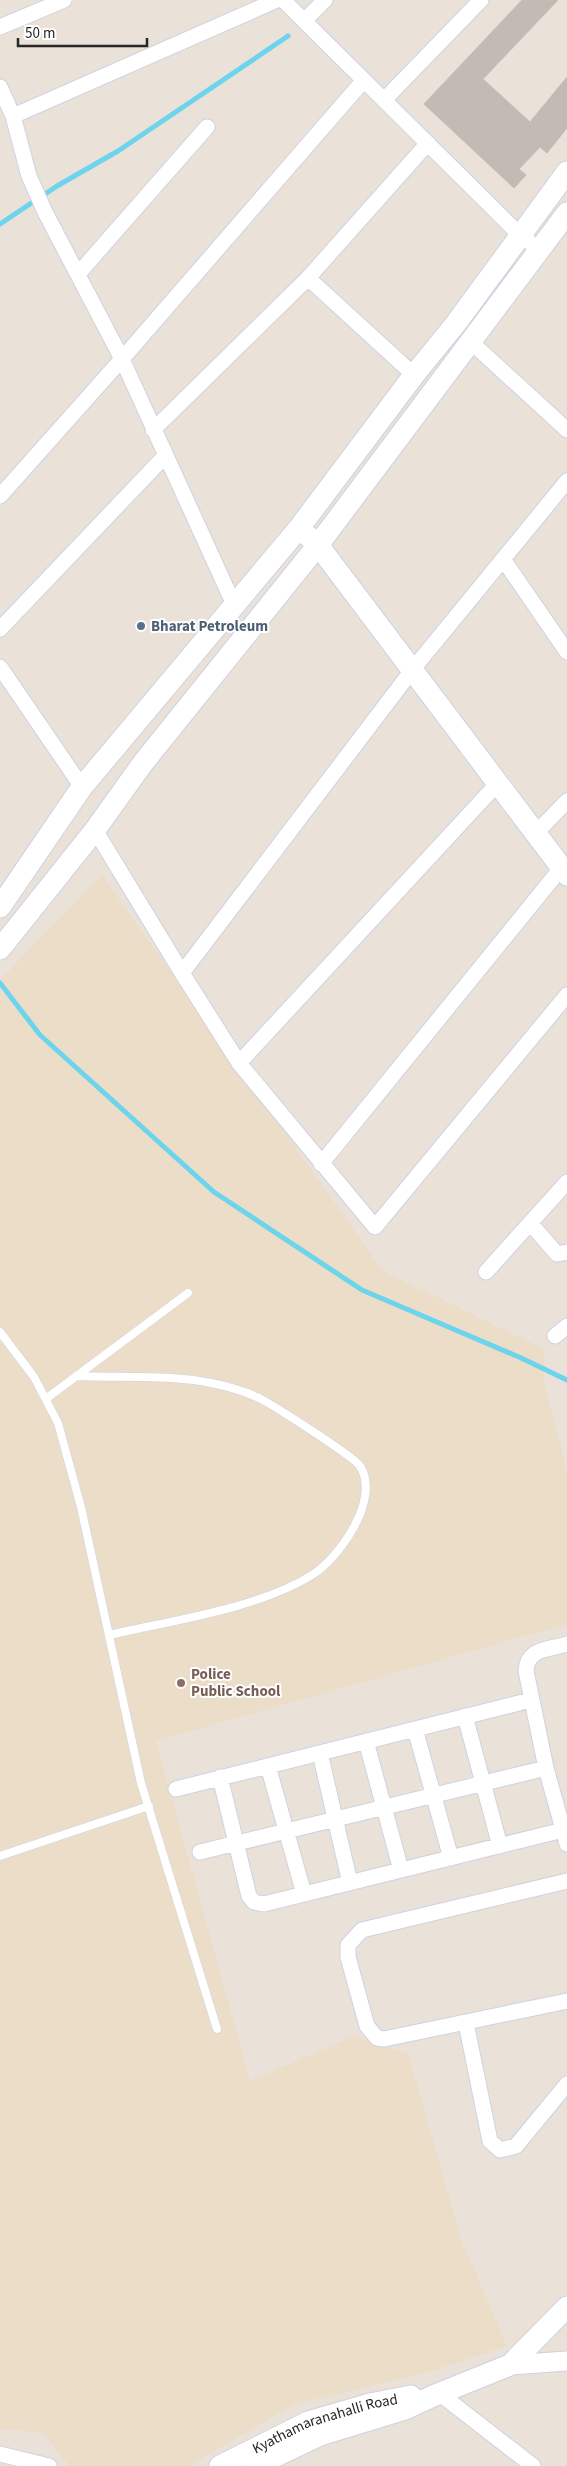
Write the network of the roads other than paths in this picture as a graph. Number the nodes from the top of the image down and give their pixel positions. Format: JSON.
{"nodes":[{"id":1,"x":64,"y":0,"type":"edge"},
{"id":2,"x":277,"y":0,"type":"edge"},
{"id":3,"x":283,"y":0,"type":"edge"},
{"id":4,"x":325,"y":0,"type":"edge"},
{"id":5,"x":481,"y":0,"type":"edge"},
{"id":6,"x":304,"y":21,"type":"junction"},
{"id":7,"x":0,"y":28,"type":"edge"},
{"id":8,"x":364,"y":80,"type":"junction"},
{"id":9,"x":0,"y":87,"type":"edge"},
{"id":10,"x":384,"y":100,"type":"junction"},
{"id":11,"x":13,"y":116,"type":"junction"},
{"id":12,"x":207,"y":127,"type":"dead end"},
{"id":13,"x":428,"y":143,"type":"junction"},
{"id":14,"x":567,"y":172,"type":"edge"},
{"id":15,"x":543,"y":204,"type":"junction"},
{"id":16,"x":566,"y":218,"type":"edge"},
{"id":17,"x":520,"y":235,"type":"junction"},
{"id":18,"x":540,"y":250,"type":"junction"},
{"id":19,"x":78,"y":274,"type":"junction"},
{"id":20,"x":308,"y":278,"type":"junction"},
{"id":21,"x":472,"y":342,"type":"junction"},
{"id":22,"x":122,"y":359,"type":"junction"},
{"id":23,"x":414,"y":375,"type":"junction"},
{"id":24,"x":154,"y":430,"type":"junction"},
{"id":25,"x":567,"y":430,"type":"edge"},
{"id":26,"x":165,"y":456,"type":"junction"},
{"id":27,"x":567,"y":481,"type":"edge"},
{"id":28,"x":0,"y":496,"type":"edge"},
{"id":29,"x":299,"y":528,"type":"junction"},
{"id":30,"x":318,"y":545,"type":"junction"},
{"id":31,"x":503,"y":559,"type":"junction"},
{"id":32,"x":235,"y":607,"type":"junction"},
{"id":33,"x":0,"y":629,"type":"edge"},
{"id":34,"x":567,"y":652,"type":"edge"},
{"id":35,"x":0,"y":668,"type":"edge"},
{"id":36,"x":414,"y":669,"type":"junction"},
{"id":37,"x":498,"y":783,"type":"junction"},
{"id":38,"x":82,"y":787,"type":"junction"},
{"id":39,"x":567,"y":801,"type":"edge"},
{"id":40,"x":95,"y":830,"type":"junction"},
{"id":41,"x":536,"y":833,"type":"junction"},
{"id":42,"x":564,"y":871,"type":"edge"},
{"id":43,"x":0,"y":906,"type":"edge"},
{"id":44,"x":2,"y":946,"type":"edge"},
{"id":45,"x":182,"y":973,"type":"junction"},
{"id":46,"x":567,"y":995,"type":"edge"},
{"id":47,"x":239,"y":1063,"type":"junction"},
{"id":48,"x":321,"y":1164,"type":"junction"},
{"id":49,"x":567,"y":1182,"type":"edge"},
{"id":50,"x":530,"y":1223,"type":"junction"},
{"id":51,"x":567,"y":1252,"type":"edge"},
{"id":52,"x":486,"y":1272,"type":"dead end"},
{"id":53,"x":188,"y":1293,"type":"dead end"},
{"id":54,"x":567,"y":1326,"type":"edge"},
{"id":55,"x":0,"y":1332,"type":"edge"},
{"id":56,"x":555,"y":1336,"type":"dead end"},
{"id":57,"x":76,"y":1376,"type":"junction"},
{"id":58,"x":47,"y":1398,"type":"junction"},
{"id":59,"x":109,"y":1635,"type":"junction"},
{"id":60,"x":567,"y":1644,"type":"edge"},
{"id":61,"x":531,"y":1700,"type":"junction"},
{"id":62,"x":465,"y":1716,"type":"junction"},
{"id":63,"x":415,"y":1729,"type":"junction"},
{"id":64,"x":366,"y":1741,"type":"junction"},
{"id":65,"x":320,"y":1752,"type":"junction"},
{"id":66,"x":268,"y":1766,"type":"junction"},
{"id":67,"x":546,"y":1768,"type":"junction"},
{"id":68,"x":220,"y":1777,"type":"junction"},
{"id":69,"x":484,"y":1783,"type":"junction"},
{"id":70,"x":176,"y":1789,"type":"dead end"},
{"id":71,"x":434,"y":1795,"type":"junction"},
{"id":72,"x":149,"y":1806,"type":"junction"},
{"id":73,"x":384,"y":1808,"type":"junction"},
{"id":74,"x":335,"y":1819,"type":"junction"},
{"id":75,"x":286,"y":1831,"type":"junction"},
{"id":76,"x":565,"y":1837,"type":"edge"},
{"id":77,"x":236,"y":1844,"type":"junction"},
{"id":78,"x":500,"y":1846,"type":"junction"},
{"id":79,"x":200,"y":1852,"type":"dead end"},
{"id":80,"x":0,"y":1856,"type":"edge"},
{"id":81,"x":451,"y":1858,"type":"junction"},
{"id":82,"x":401,"y":1870,"type":"junction"},
{"id":83,"x":567,"y":1881,"type":"edge"},
{"id":84,"x":350,"y":1883,"type":"junction"},
{"id":85,"x":304,"y":1894,"type":"junction"},
{"id":86,"x":567,"y":2001,"type":"edge"},
{"id":87,"x":466,"y":2023,"type":"junction"},
{"id":88,"x":217,"y":2028,"type":"dead end"},
{"id":89,"x":567,"y":2084,"type":"edge"},
{"id":90,"x":567,"y":2307,"type":"edge"},
{"id":91,"x":567,"y":2361,"type":"edge"},
{"id":92,"x":510,"y":2365,"type":"junction"},
{"id":93,"x":436,"y":2394,"type":"junction"},
{"id":94,"x":0,"y":2454,"type":"edge"},
{"id":95,"x":49,"y":2466,"type":"edge"},
{"id":96,"x":220,"y":2466,"type":"edge"},
{"id":97,"x":255,"y":2466,"type":"edge"},
{"id":98,"x":533,"y":2466,"type":"edge"}],
"edges":[{"from":1,"to":7,"type":"street"},
{"from":2,"to":11,"type":"street"},
{"from":3,"to":6,"type":"street"},
{"from":4,"to":6,"type":"street"},
{"from":5,"to":10,"type":"street"},
{"from":6,"to":8,"type":"street"},
{"from":8,"to":10,"type":"street"},
{"from":8,"to":22,"type":"street"},
{"from":9,"to":11,"type":"street"},
{"from":10,"to":13,"type":"street"},
{"from":11,"to":19,"type":"street"},
{"from":12,"to":19,"type":"street"},
{"from":13,"to":17,"type":"street"},
{"from":13,"to":20,"type":"street"},
{"from":14,"to":15,"type":"main road"},
{"from":15,"to":16,"type":"street"},
{"from":15,"to":17,"type":"main road"},
{"from":16,"to":18,"type":"main road"},
{"from":17,"to":18,"type":"street"},
{"from":17,"to":23,"type":"main road"},
{"from":18,"to":21,"type":"main road"},
{"from":19,"to":22,"type":"street"},
{"from":20,"to":23,"type":"street"},
{"from":20,"to":24,"type":"street"},
{"from":21,"to":25,"type":"street"},
{"from":21,"to":30,"type":"main road"},
{"from":22,"to":24,"type":"street"},
{"from":22,"to":28,"type":"street"},
{"from":23,"to":29,"type":"main road"},
{"from":24,"to":26,"type":"street"},
{"from":26,"to":32,"type":"street"},
{"from":26,"to":33,"type":"street"},
{"from":27,"to":31,"type":"street"},
{"from":29,"to":30,"type":"main road"},
{"from":29,"to":32,"type":"main road"},
{"from":30,"to":36,"type":"main road"},
{"from":30,"to":40,"type":"main road"},
{"from":31,"to":34,"type":"street"},
{"from":31,"to":36,"type":"street"},
{"from":32,"to":38,"type":"main road"},
{"from":35,"to":38,"type":"street"},
{"from":36,"to":37,"type":"main road"},
{"from":36,"to":45,"type":"street"},
{"from":37,"to":41,"type":"main road"},
{"from":37,"to":47,"type":"street"},
{"from":38,"to":43,"type":"main road"},
{"from":39,"to":41,"type":"street"},
{"from":40,"to":44,"type":"main road"},
{"from":40,"to":45,"type":"street"},
{"from":41,"to":42,"type":"main road"},
{"from":42,"to":48,"type":"street"},
{"from":45,"to":47,"type":"street"},
{"from":46,"to":48,"type":"street"},
{"from":47,"to":48,"type":"street"},
{"from":49,"to":50,"type":"street"},
{"from":50,"to":51,"type":"street"},
{"from":50,"to":52,"type":"street"},
{"from":53,"to":57,"type":"lane"},
{"from":54,"to":56,"type":"street"},
{"from":55,"to":58,"type":"lane"},
{"from":57,"to":58,"type":"lane"},
{"from":57,"to":59,"type":"lane"},
{"from":58,"to":59,"type":"lane"},
{"from":59,"to":72,"type":"lane"},
{"from":60,"to":61,"type":"street"},
{"from":61,"to":62,"type":"street"},
{"from":61,"to":67,"type":"street"},
{"from":62,"to":63,"type":"street"},
{"from":62,"to":69,"type":"street"},
{"from":63,"to":64,"type":"street"},
{"from":63,"to":71,"type":"street"},
{"from":64,"to":65,"type":"street"},
{"from":64,"to":73,"type":"street"},
{"from":65,"to":66,"type":"street"},
{"from":65,"to":74,"type":"street"},
{"from":66,"to":68,"type":"street"},
{"from":66,"to":75,"type":"street"},
{"from":67,"to":69,"type":"street"},
{"from":67,"to":76,"type":"street"},
{"from":68,"to":70,"type":"street"},
{"from":68,"to":77,"type":"street"},
{"from":69,"to":71,"type":"street"},
{"from":69,"to":78,"type":"street"},
{"from":71,"to":73,"type":"street"},
{"from":71,"to":81,"type":"street"},
{"from":72,"to":80,"type":"lane"},
{"from":72,"to":88,"type":"lane"},
{"from":73,"to":74,"type":"street"},
{"from":73,"to":82,"type":"street"},
{"from":74,"to":75,"type":"street"},
{"from":74,"to":84,"type":"street"},
{"from":75,"to":77,"type":"street"},
{"from":75,"to":85,"type":"street"},
{"from":76,"to":78,"type":"street"},
{"from":77,"to":79,"type":"street"},
{"from":77,"to":85,"type":"street"},
{"from":78,"to":81,"type":"street"},
{"from":81,"to":82,"type":"street"},
{"from":82,"to":84,"type":"street"},
{"from":83,"to":87,"type":"street"},
{"from":84,"to":85,"type":"street"},
{"from":86,"to":87,"type":"street"},
{"from":87,"to":89,"type":"street"},
{"from":90,"to":92,"type":"main road","name":"Kyathamaranahalli Road"},
{"from":91,"to":92,"type":"street"},
{"from":92,"to":93,"type":"main road","name":"Kyathamaranahalli Road"},
{"from":93,"to":96,"type":"main road","name":"Kyathamaranahalli Road"},
{"from":93,"to":97,"type":"main road","name":"Kyathamaranahalli Road"},
{"from":93,"to":98,"type":"street"},
{"from":94,"to":95,"type":"street"}]}
